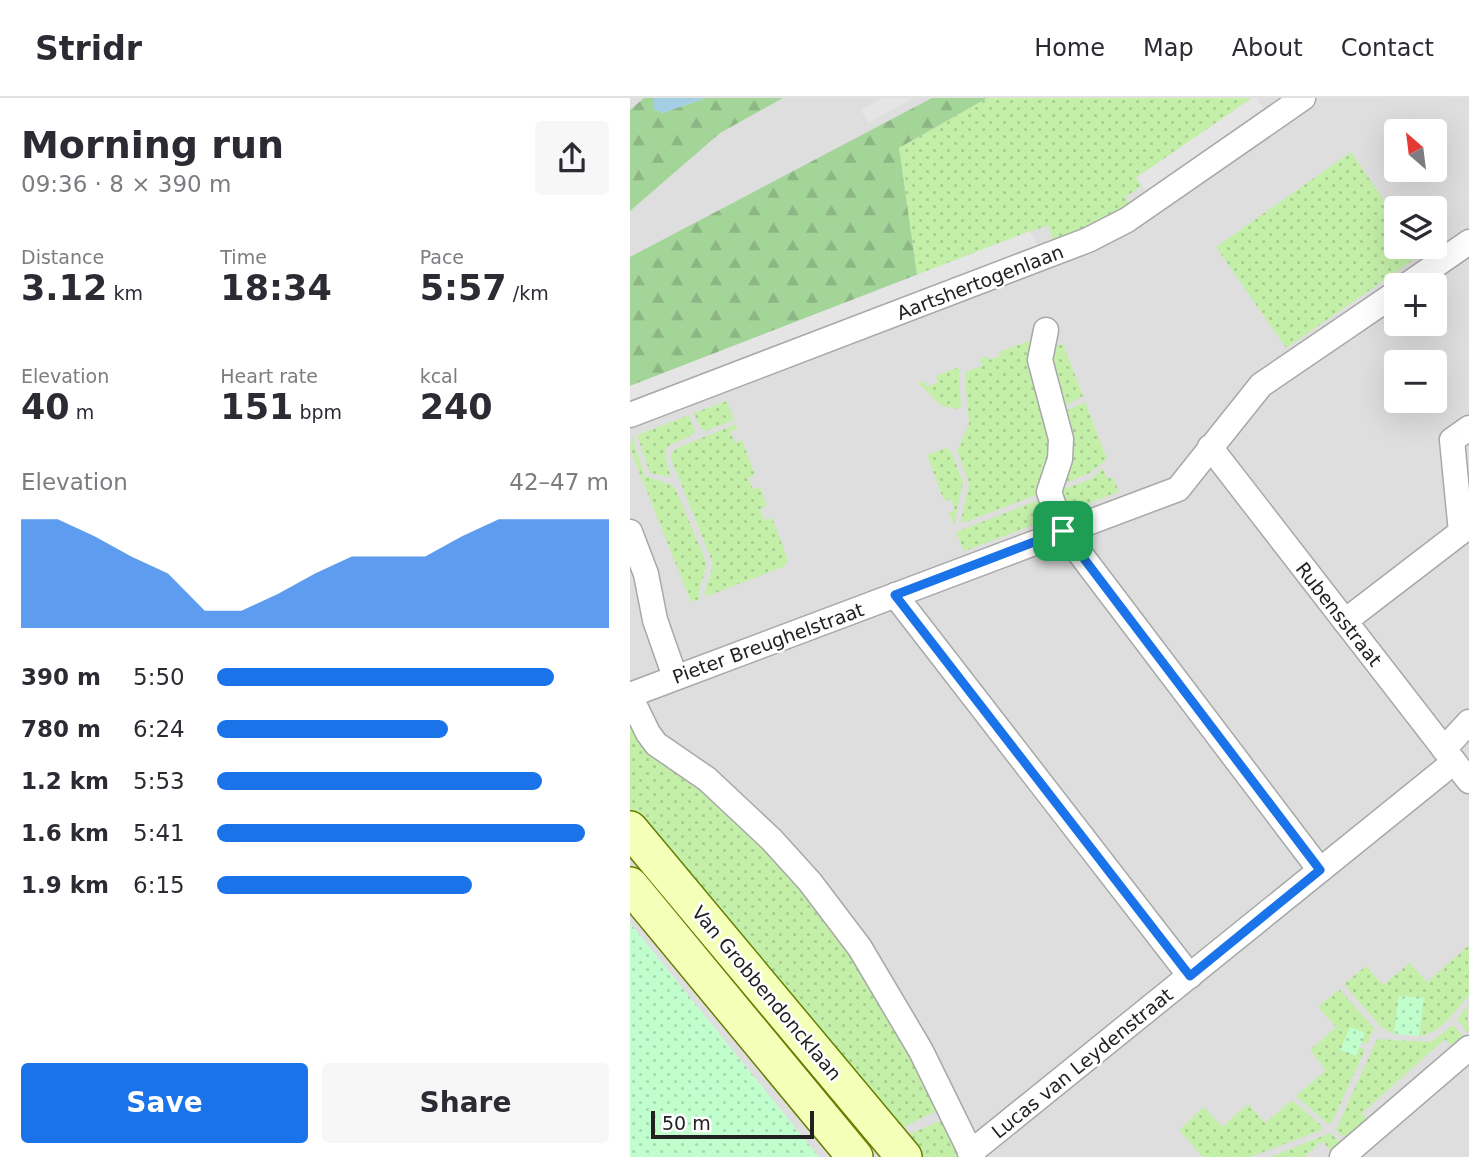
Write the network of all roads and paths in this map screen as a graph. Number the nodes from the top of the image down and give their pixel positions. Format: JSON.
{"nodes":[{"id":1,"x":1303,"y":98,"type":"edge"},
{"id":2,"x":1469,"y":242,"type":"edge"},
{"id":3,"x":1424,"y":273,"type":"edge"},
{"id":4,"x":1384,"y":301,"type":"edge"},
{"id":5,"x":1046,"y":330,"type":"dead end"},
{"id":6,"x":630,"y":415,"type":"edge"},
{"id":7,"x":1469,"y":428,"type":"edge"},
{"id":8,"x":1210,"y":447,"type":"junction"},
{"id":9,"x":1063,"y":531,"type":"junction"},
{"id":10,"x":630,"y":532,"type":"edge"},
{"id":11,"x":895,"y":595,"type":"junction"},
{"id":12,"x":1345,"y":621,"type":"junction"},
{"id":13,"x":675,"y":677,"type":"junction"},
{"id":14,"x":630,"y":695,"type":"edge"},
{"id":15,"x":1469,"y":722,"type":"edge"},
{"id":16,"x":1456,"y":764,"type":"edge"},
{"id":17,"x":630,"y":829,"type":"edge"},
{"id":18,"x":1320,"y":870,"type":"junction"},
{"id":19,"x":630,"y":885,"type":"edge"},
{"id":20,"x":1190,"y":976,"type":"junction"},
{"id":21,"x":1469,"y":1048,"type":"edge"},
{"id":22,"x":972,"y":1155,"type":"edge"},
{"id":23,"x":855,"y":1157,"type":"edge"},
{"id":24,"x":904,"y":1157,"type":"edge"},
{"id":25,"x":1342,"y":1157,"type":"edge"}],
"edges":[{"from":1,"to":6,"type":"street","name":"Aartshertogenlaan"},
{"from":2,"to":3,"type":"street"},
{"from":4,"to":8,"type":"street","name":"Pieter Breughelstraat"},
{"from":5,"to":9,"type":"street"},
{"from":7,"to":12,"type":"street"},
{"from":8,"to":9,"type":"street","name":"Pieter Breughelstraat"},
{"from":8,"to":12,"type":"street","name":"Rubensstraat"},
{"from":9,"to":11,"type":"street","name":"Pieter Breughelstraat"},
{"from":9,"to":18,"type":"street"},
{"from":10,"to":13,"type":"street"},
{"from":11,"to":13,"type":"street","name":"Pieter Breughelstraat"},
{"from":11,"to":20,"type":"street"},
{"from":12,"to":16,"type":"street","name":"Rubensstraat"},
{"from":13,"to":14,"type":"street","name":"Pieter Breughelstraat"},
{"from":14,"to":22,"type":"street"},
{"from":15,"to":16,"type":"street","name":"Lucas van Leydenstraat"},
{"from":16,"to":18,"type":"street","name":"Lucas van Leydenstraat"},
{"from":17,"to":24,"type":"main road","name":"Van Grobbendoncklaan"},
{"from":18,"to":20,"type":"street","name":"Lucas van Leydenstraat"},
{"from":19,"to":23,"type":"main road","name":"Van Grobbendoncklaan"},
{"from":20,"to":22,"type":"street","name":"Lucas van Leydenstraat"},
{"from":21,"to":25,"type":"street"}]}
